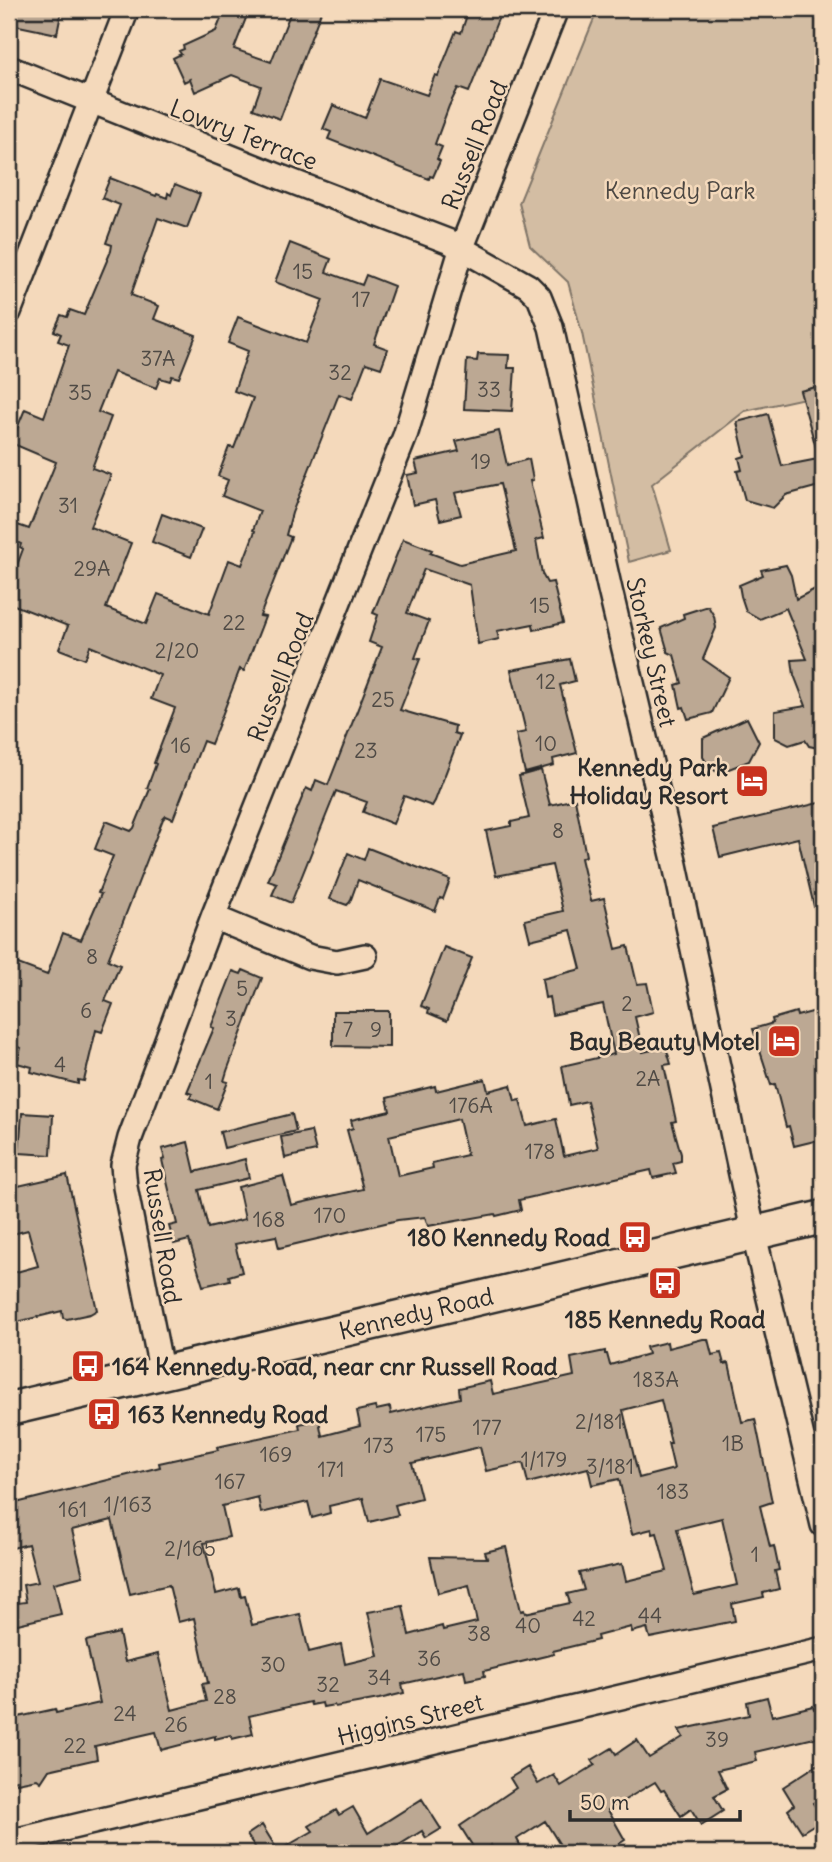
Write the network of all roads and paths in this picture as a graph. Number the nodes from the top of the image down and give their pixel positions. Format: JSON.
{"nodes":[{"id":1,"x":127,"y":9,"type":"edge"},
{"id":2,"x":556,"y":9,"type":"edge"},
{"id":3,"x":9,"y":68,"type":"edge"},
{"id":4,"x":92,"y":102,"type":"junction"},
{"id":5,"x":462,"y":247,"type":"junction"},
{"id":6,"x":9,"y":312,"type":"edge"},
{"id":7,"x":213,"y":917,"type":"junction"},
{"id":8,"x":365,"y":956,"type":"dead end"},
{"id":9,"x":823,"y":1217,"type":"edge"},
{"id":10,"x":754,"y":1235,"type":"junction"},
{"id":11,"x":162,"y":1374,"type":"junction"},
{"id":12,"x":9,"y":1409,"type":"edge"},
{"id":13,"x":823,"y":1525,"type":"edge"},
{"id":14,"x":823,"y":1649,"type":"edge"},
{"id":15,"x":9,"y":1842,"type":"edge"}],
"edges":[{"from":1,"to":4,"type":"street"},
{"from":2,"to":5,"type":"street","name":"Russell Road"},
{"from":3,"to":4,"type":"street","name":"Lowry Terrace"},
{"from":4,"to":5,"type":"street","name":"Lowry Terrace"},
{"from":4,"to":6,"type":"street"},
{"from":5,"to":7,"type":"street","name":"Russell Road"},
{"from":5,"to":10,"type":"street","name":"Storkey Street"},
{"from":7,"to":8,"type":"street"},
{"from":7,"to":11,"type":"street","name":"Russell Road"},
{"from":9,"to":10,"type":"main road","name":"Kennedy Road"},
{"from":10,"to":11,"type":"main road","name":"Kennedy Road"},
{"from":10,"to":13,"type":"street","name":"Storkey Street"},
{"from":11,"to":12,"type":"main road","name":"Kennedy Road"},
{"from":14,"to":15,"type":"street","name":"Higgins Street"}]}
